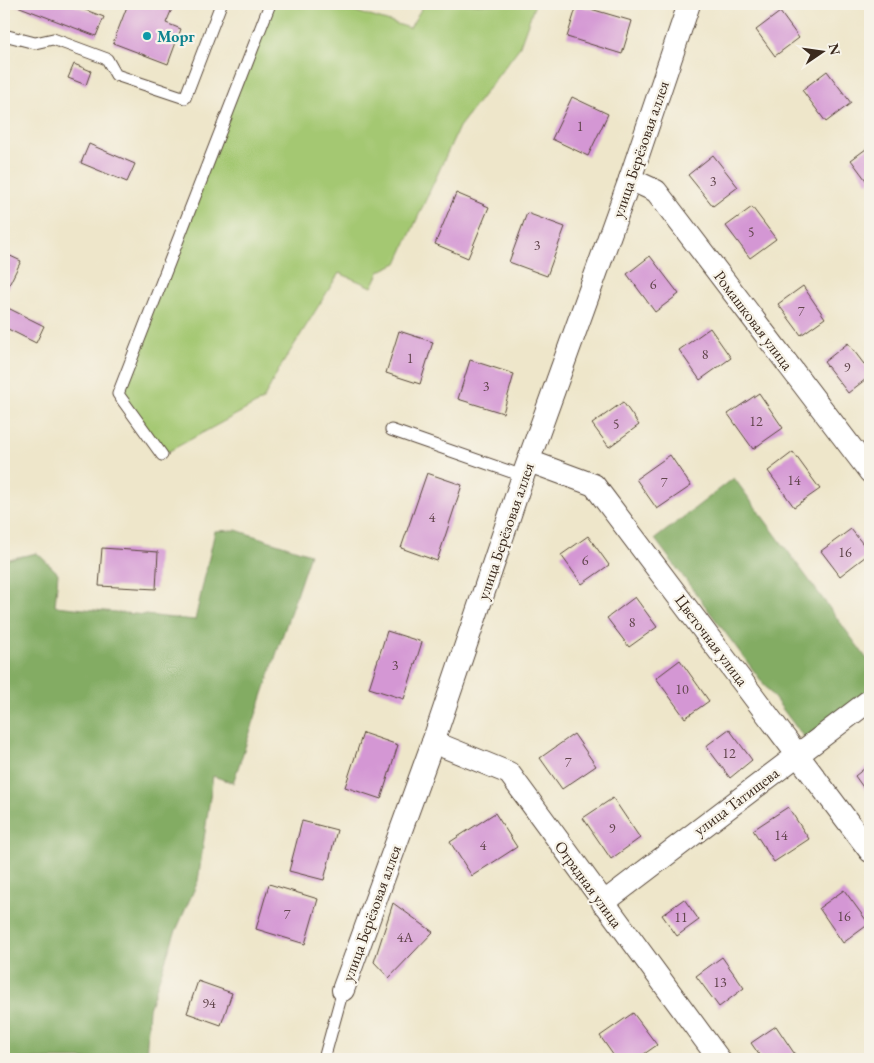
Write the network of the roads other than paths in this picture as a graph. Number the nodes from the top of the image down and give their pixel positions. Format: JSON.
{"nodes":[{"id":1,"x":221,"y":4,"type":"edge"},
{"id":2,"x":270,"y":4,"type":"edge"},
{"id":3,"x":690,"y":4,"type":"edge"},
{"id":4,"x":4,"y":35,"type":"edge"},
{"id":5,"x":630,"y":179,"type":"junction"},
{"id":6,"x":391,"y":430,"type":"dead end"},
{"id":7,"x":162,"y":455,"type":"dead end"},
{"id":8,"x":526,"y":468,"type":"junction"},
{"id":9,"x":870,"y":472,"type":"edge"},
{"id":10,"x":870,"y":700,"type":"edge"},
{"id":11,"x":433,"y":742,"type":"junction"},
{"id":12,"x":798,"y":754,"type":"junction"},
{"id":13,"x":870,"y":851,"type":"edge"},
{"id":14,"x":603,"y":904,"type":"junction"},
{"id":15,"x":344,"y":990,"type":"joint"},
{"id":16,"x":324,"y":1059,"type":"edge"},
{"id":17,"x":719,"y":1059,"type":"edge"}],
"edges":[{"from":1,"to":4,"type":"lane"},
{"from":2,"to":7,"type":"lane"},
{"from":3,"to":5,"type":"street","name":"улица Берёзовая аллея"},
{"from":5,"to":8,"type":"street","name":"улица Берёзовая аллея"},
{"from":5,"to":9,"type":"street","name":"Ромашковая улица"},
{"from":6,"to":8,"type":"lane","name":"Цветочная улица"},
{"from":8,"to":11,"type":"street","name":"улица Берёзовая аллея"},
{"from":8,"to":12,"type":"street","name":"Цветочная улица"},
{"from":10,"to":12,"type":"street","name":"улица Татищева"},
{"from":11,"to":14,"type":"street","name":"Отрадная улица"},
{"from":11,"to":15,"type":"street","name":"улица Берёзовая аллея"},
{"from":12,"to":13,"type":"street","name":"Цветочная улица"},
{"from":12,"to":14,"type":"street","name":"улица Татищева"},
{"from":14,"to":17,"type":"street","name":"Отрадная улица"},
{"from":15,"to":16,"type":"lane","name":"улица Берёзовая аллея"}]}
